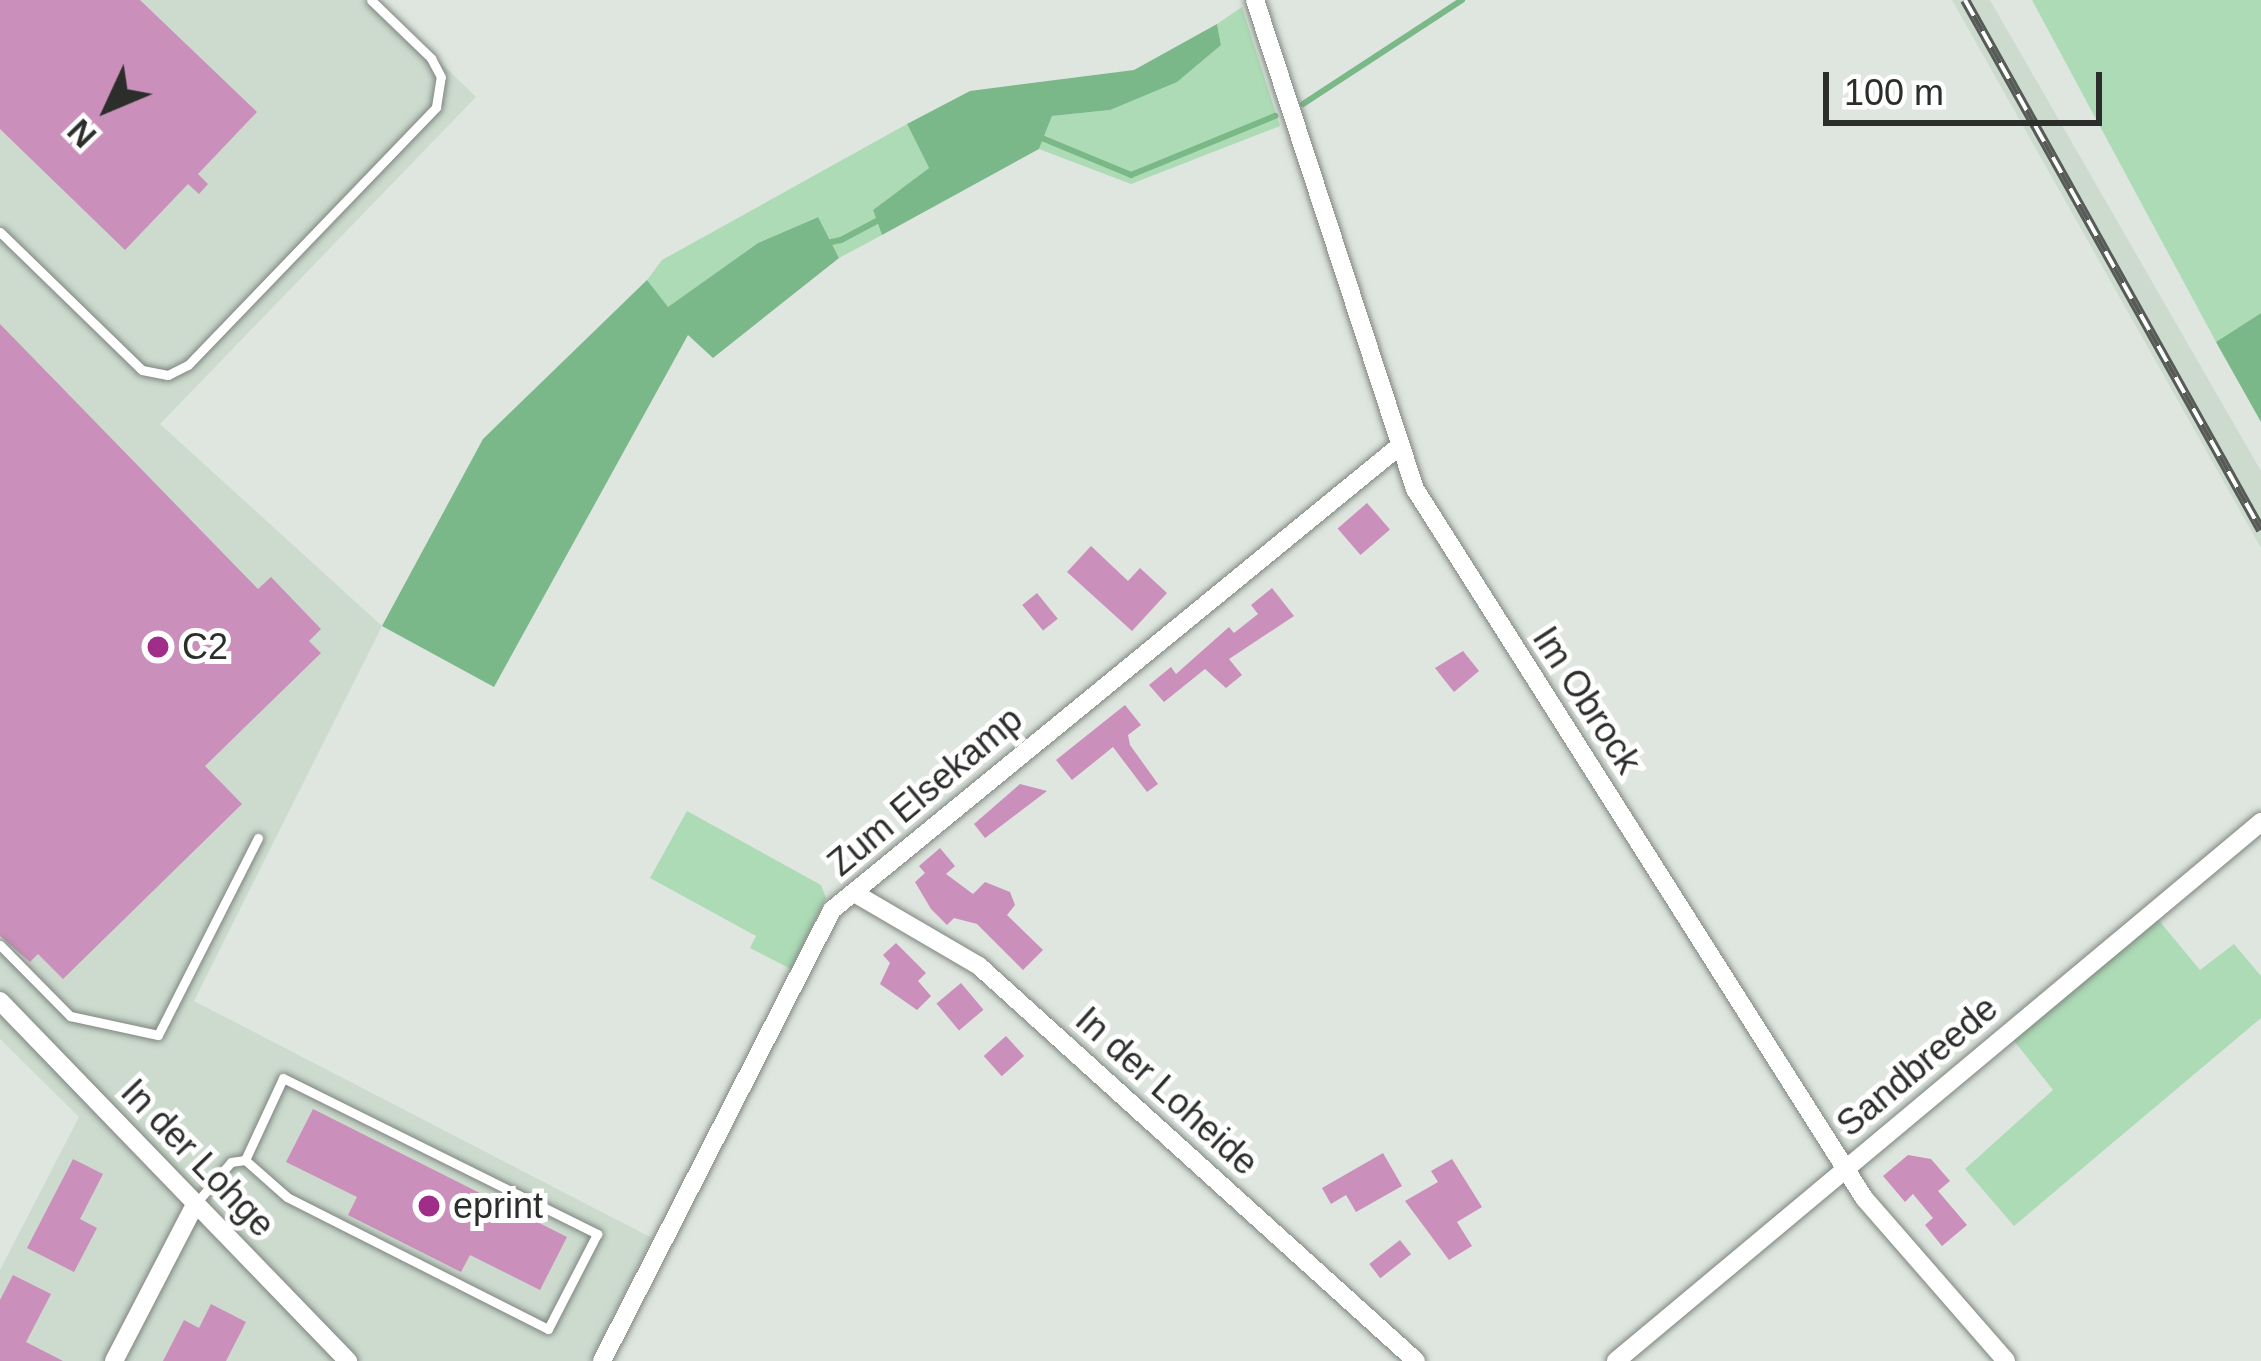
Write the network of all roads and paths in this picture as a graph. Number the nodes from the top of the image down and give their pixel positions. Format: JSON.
{"nodes":[{"id":1,"x":371,"y":0,"type":"edge"},
{"id":2,"x":1255,"y":0,"type":"edge"},
{"id":3,"x":0,"y":232,"type":"edge"},
{"id":4,"x":1397,"y":448,"type":"junction"},
{"id":5,"x":2261,"y":822,"type":"edge"},
{"id":6,"x":258,"y":838,"type":"dead end"},
{"id":7,"x":856,"y":894,"type":"junction"},
{"id":8,"x":0,"y":945,"type":"edge"},
{"id":9,"x":0,"y":1001,"type":"edge"},
{"id":10,"x":245,"y":1160,"type":"junction"},
{"id":11,"x":1846,"y":1168,"type":"junction"},
{"id":12,"x":196,"y":1203,"type":"junction"},
{"id":13,"x":114,"y":1361,"type":"edge"},
{"id":14,"x":348,"y":1361,"type":"edge"},
{"id":15,"x":602,"y":1361,"type":"edge"},
{"id":16,"x":1416,"y":1361,"type":"edge"},
{"id":17,"x":1616,"y":1361,"type":"edge"},
{"id":18,"x":2006,"y":1361,"type":"edge"}],
"edges":[{"from":1,"to":3,"type":"lane"},
{"from":2,"to":4,"type":"street","name":"Im Obrock"},
{"from":4,"to":7,"type":"street","name":"Zum Elsekamp"},
{"from":4,"to":11,"type":"street","name":"Im Obrock"},
{"from":5,"to":11,"type":"street","name":"Sandbreede"},
{"from":6,"to":8,"type":"lane"},
{"from":7,"to":15,"type":"street","name":"Zum Elsekamp"},
{"from":7,"to":16,"type":"street","name":"In der Loheide"},
{"from":9,"to":12,"type":"street","name":"In der Lohge"},
{"from":10,"to":10,"type":"lane"},
{"from":10,"to":12,"type":"lane"},
{"from":11,"to":17,"type":"street","name":"Sandbreede"},
{"from":11,"to":18,"type":"street","name":"Im Obrock"},
{"from":12,"to":13,"type":"street"},
{"from":12,"to":14,"type":"street","name":"In der Lohge"}]}
